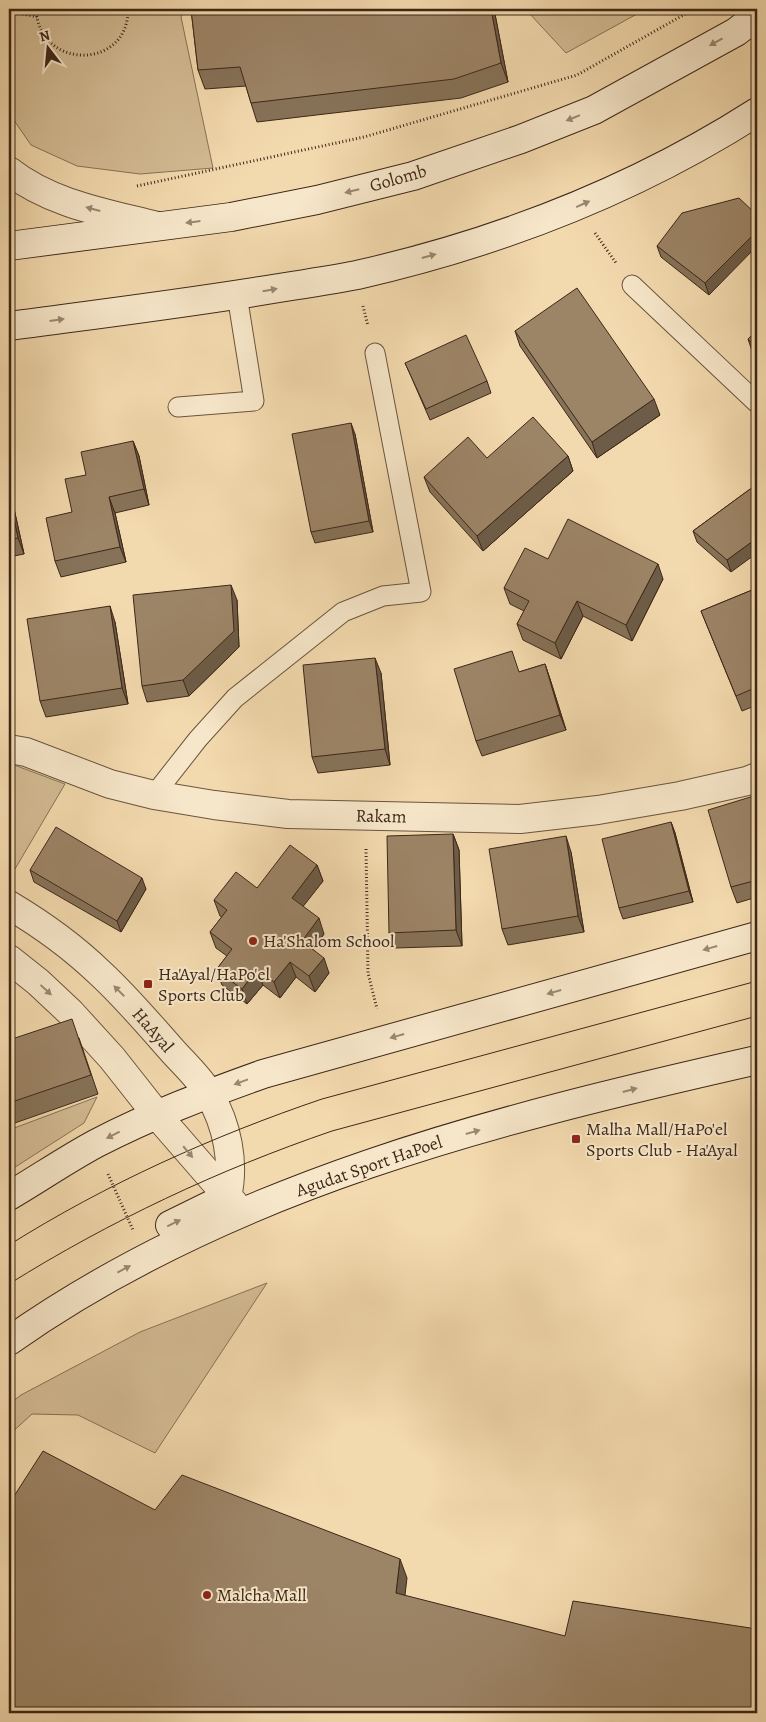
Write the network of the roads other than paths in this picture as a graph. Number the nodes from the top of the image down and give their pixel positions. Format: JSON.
{"nodes":[{"id":1,"x":757,"y":16,"type":"edge"},
{"id":2,"x":757,"y":112,"type":"edge"},
{"id":3,"x":9,"y":171,"type":"edge"},
{"id":4,"x":158,"y":226,"type":"junction"},
{"id":5,"x":9,"y":246,"type":"edge"},
{"id":6,"x":632,"y":286,"type":"road end"},
{"id":7,"x":237,"y":295,"type":"junction"},
{"id":8,"x":9,"y":326,"type":"edge"},
{"id":9,"x":375,"y":354,"type":"road end"},
{"id":10,"x":757,"y":403,"type":"edge"},
{"id":11,"x":178,"y":407,"type":"dead end"},
{"id":12,"x":9,"y":749,"type":"edge"},
{"id":13,"x":757,"y":777,"type":"edge"},
{"id":14,"x":154,"y":795,"type":"junction"},
{"id":15,"x":9,"y":905,"type":"edge"},
{"id":16,"x":757,"y":936,"type":"edge"},
{"id":17,"x":9,"y":959,"type":"edge"},
{"id":18,"x":757,"y":1060,"type":"edge"},
{"id":19,"x":209,"y":1093,"type":"junction"},
{"id":20,"x":157,"y":1114,"type":"junction"},
{"id":21,"x":9,"y":1196,"type":"edge"},
{"id":22,"x":234,"y":1204,"type":"junction"},
{"id":23,"x":15,"y":1336,"type":"edge"}],
"edges":[{"from":1,"to":4,"type":"street","name":"Golomb","one_way":true},
{"from":7,"to":2,"type":"street","one_way":true},
{"from":4,"to":3,"type":"street","one_way":true},
{"from":4,"to":5,"type":"street","name":"Golomb"},
{"from":6,"to":10,"type":"lane"},
{"from":8,"to":7,"type":"street","one_way":true},
{"from":7,"to":11,"type":"lane"},
{"from":9,"to":14,"type":"lane"},
{"from":12,"to":14,"type":"street","name":"Rakam"},
{"from":13,"to":14,"type":"street","name":"Rakam"},
{"from":19,"to":15,"type":"street","name":"HaAyal","one_way":true},
{"from":16,"to":19,"type":"street","one_way":true},
{"from":17,"to":20,"type":"street","one_way":true},
{"from":22,"to":18,"type":"street","name":"Agudat Sport HaPoel","one_way":true},
{"from":19,"to":20,"type":"street"},
{"from":19,"to":22,"type":"street","name":"HaAyal"},
{"from":20,"to":21,"type":"street","one_way":true},
{"from":20,"to":22,"type":"street","one_way":true},
{"from":23,"to":22,"type":"street","name":"Agudat Sport HaPoel","one_way":true},
{"from":23,"to":22,"type":"street","one_way":true}]}
